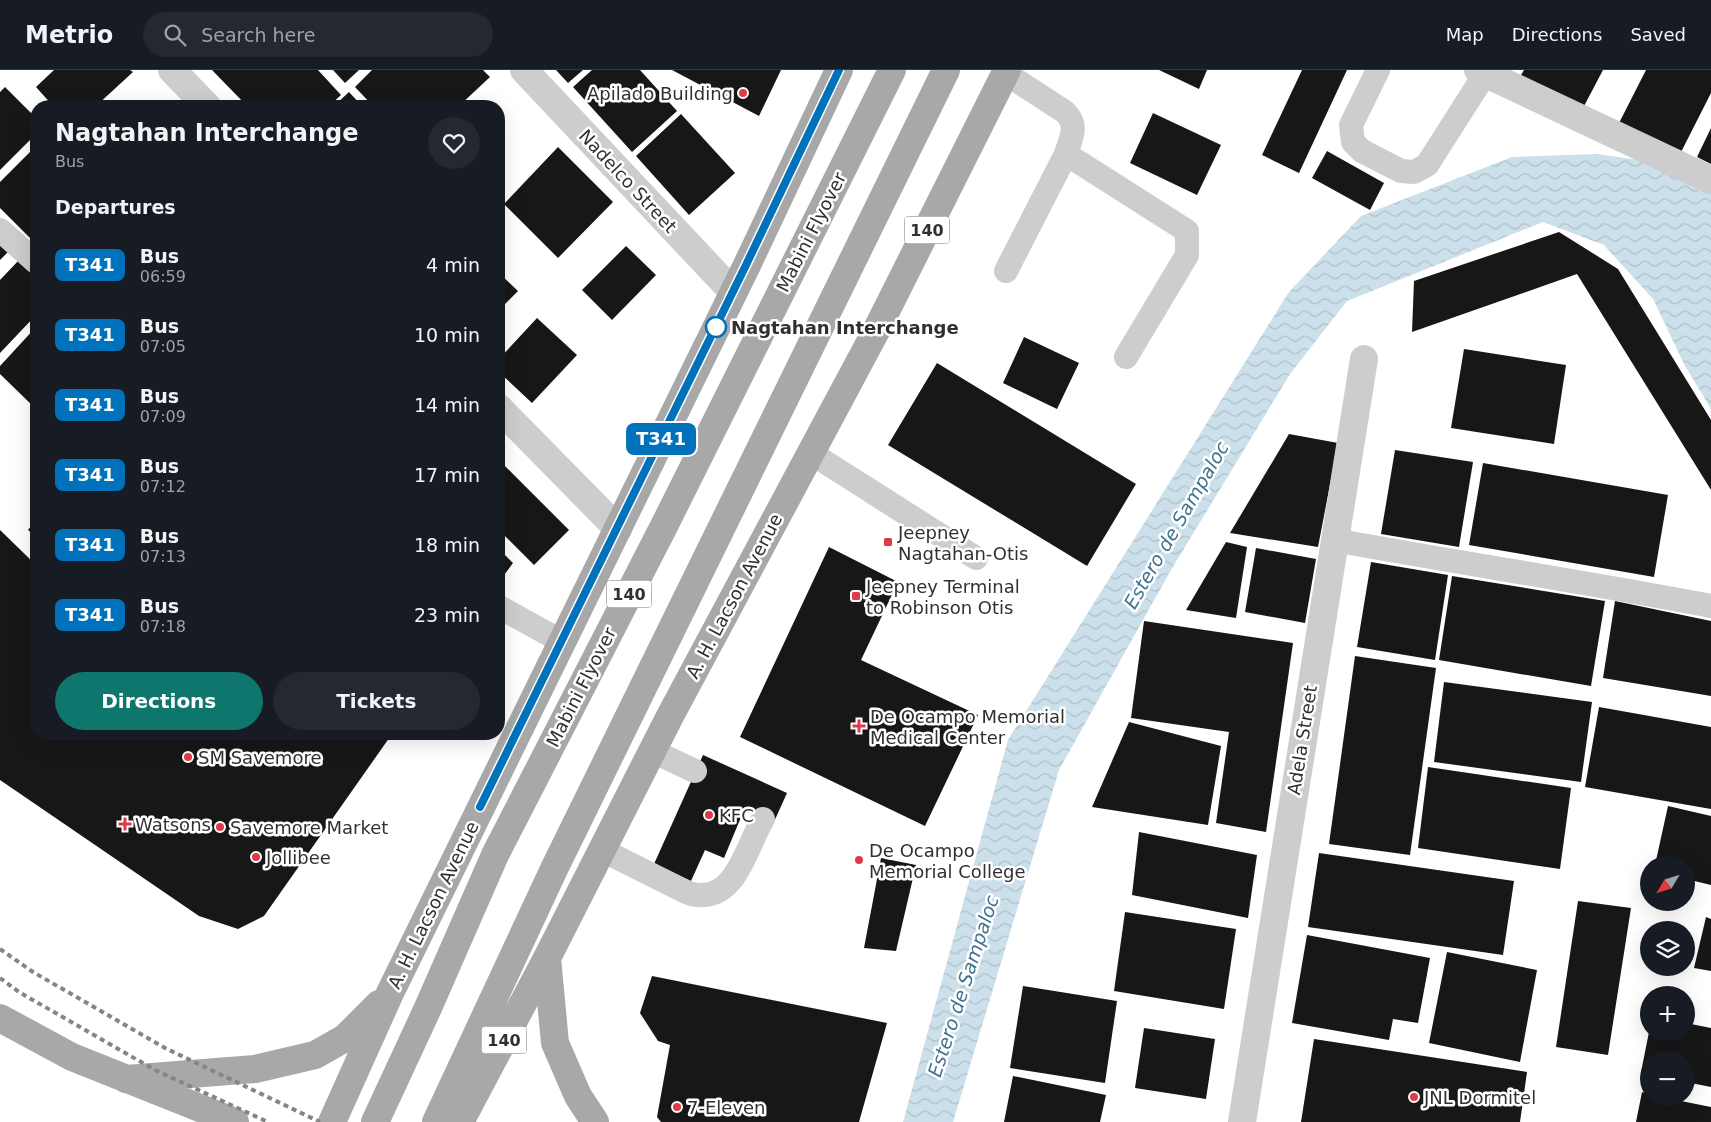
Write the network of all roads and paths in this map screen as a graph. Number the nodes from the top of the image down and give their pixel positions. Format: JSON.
{"nodes":[{"id":1,"x":172,"y":70,"type":"edge"},
{"id":2,"x":524,"y":70,"type":"edge"},
{"id":3,"x":839,"y":70,"type":"edge"},
{"id":4,"x":892,"y":70,"type":"edge"},
{"id":5,"x":946,"y":70,"type":"edge"},
{"id":6,"x":1378,"y":70,"type":"edge"},
{"id":7,"x":1006,"y":72,"type":"edge"},
{"id":8,"x":1481,"y":72,"type":"edge"},
{"id":9,"x":201,"y":100,"type":"edge"},
{"id":10,"x":1066,"y":154,"type":"junction"},
{"id":11,"x":1711,"y":180,"type":"edge"},
{"id":12,"x":0,"y":230,"type":"edge"},
{"id":13,"x":30,"y":257,"type":"edge"},
{"id":14,"x":1006,"y":271,"type":"dead end"},
{"id":15,"x":733,"y":292,"type":"junction"},
{"id":16,"x":1126,"y":358,"type":"dead end"},
{"id":17,"x":1364,"y":359,"type":"dead end"},
{"id":18,"x":505,"y":414,"type":"edge"},
{"id":19,"x":811,"y":453,"type":"junction"},
{"id":20,"x":618,"y":529,"type":"junction"},
{"id":21,"x":1334,"y":540,"type":"junction"},
{"id":22,"x":976,"y":558,"type":"dead end"},
{"id":23,"x":1711,"y":606,"type":"edge"},
{"id":24,"x":505,"y":610,"type":"edge"},
{"id":25,"x":561,"y":641,"type":"junction"},
{"id":26,"x":652,"y":751,"type":"junction"},
{"id":27,"x":695,"y":771,"type":"dead end"},
{"id":28,"x":763,"y":819,"type":"dead end"},
{"id":29,"x":602,"y":850,"type":"junction"},
{"id":30,"x":547,"y":958,"type":"junction"},
{"id":31,"x":390,"y":993,"type":"junction"},
{"id":32,"x":0,"y":1018,"type":"edge"},
{"id":33,"x":126,"y":1079,"type":"junction"},
{"id":34,"x":235,"y":1122,"type":"edge"},
{"id":35,"x":332,"y":1122,"type":"edge"},
{"id":36,"x":375,"y":1122,"type":"edge"},
{"id":37,"x":436,"y":1122,"type":"edge"},
{"id":38,"x":460,"y":1122,"type":"edge"},
{"id":39,"x":595,"y":1122,"type":"edge"},
{"id":40,"x":1242,"y":1122,"type":"edge"}],
"edges":[{"from":1,"to":9,"type":"street"},
{"from":2,"to":15,"type":"street","name":"Nadelco Street"},
{"from":3,"to":15,"type":"main road","name":"A. H. Lacson Avenue","number":"140"},
{"from":4,"to":36,"type":"main road","name":"Mabini Flyover","number":"140"},
{"from":5,"to":37,"type":"main road","number":"140"},
{"from":6,"to":8,"type":"lane"},
{"from":7,"to":10,"type":"lane"},
{"from":7,"to":19,"type":"main road","name":"A. H. Lacson Avenue","number":"140"},
{"from":8,"to":11,"type":"street"},
{"from":10,"to":14,"type":"lane"},
{"from":10,"to":16,"type":"lane"},
{"from":12,"to":13,"type":"lane"},
{"from":15,"to":20,"type":"main road","name":"A. H. Lacson Avenue","number":"140"},
{"from":17,"to":21,"type":"street","name":"Adela Street"},
{"from":18,"to":20,"type":"street"},
{"from":19,"to":22,"type":"lane"},
{"from":19,"to":26,"type":"main road","name":"A. H. Lacson Avenue","number":"140"},
{"from":20,"to":25,"type":"main road","name":"A. H. Lacson Avenue","number":"140"},
{"from":21,"to":23,"type":"lane"},
{"from":21,"to":40,"type":"street","name":"Adela Street"},
{"from":24,"to":25,"type":"lane"},
{"from":25,"to":31,"type":"main road","name":"A. H. Lacson Avenue","number":"140"},
{"from":26,"to":27,"type":"lane"},
{"from":26,"to":29,"type":"main road","name":"A. H. Lacson Avenue","number":"140"},
{"from":28,"to":29,"type":"lane"},
{"from":29,"to":30,"type":"main road","name":"A. H. Lacson Avenue","number":"140"},
{"from":30,"to":38,"type":"main road","name":"A. H. Lacson Avenue","number":"140"},
{"from":30,"to":39,"type":"main road"},
{"from":31,"to":33,"type":"main road"},
{"from":31,"to":35,"type":"main road","name":"A. H. Lacson Avenue","number":"140"},
{"from":32,"to":33,"type":"main road"},
{"from":33,"to":34,"type":"main road"}]}
